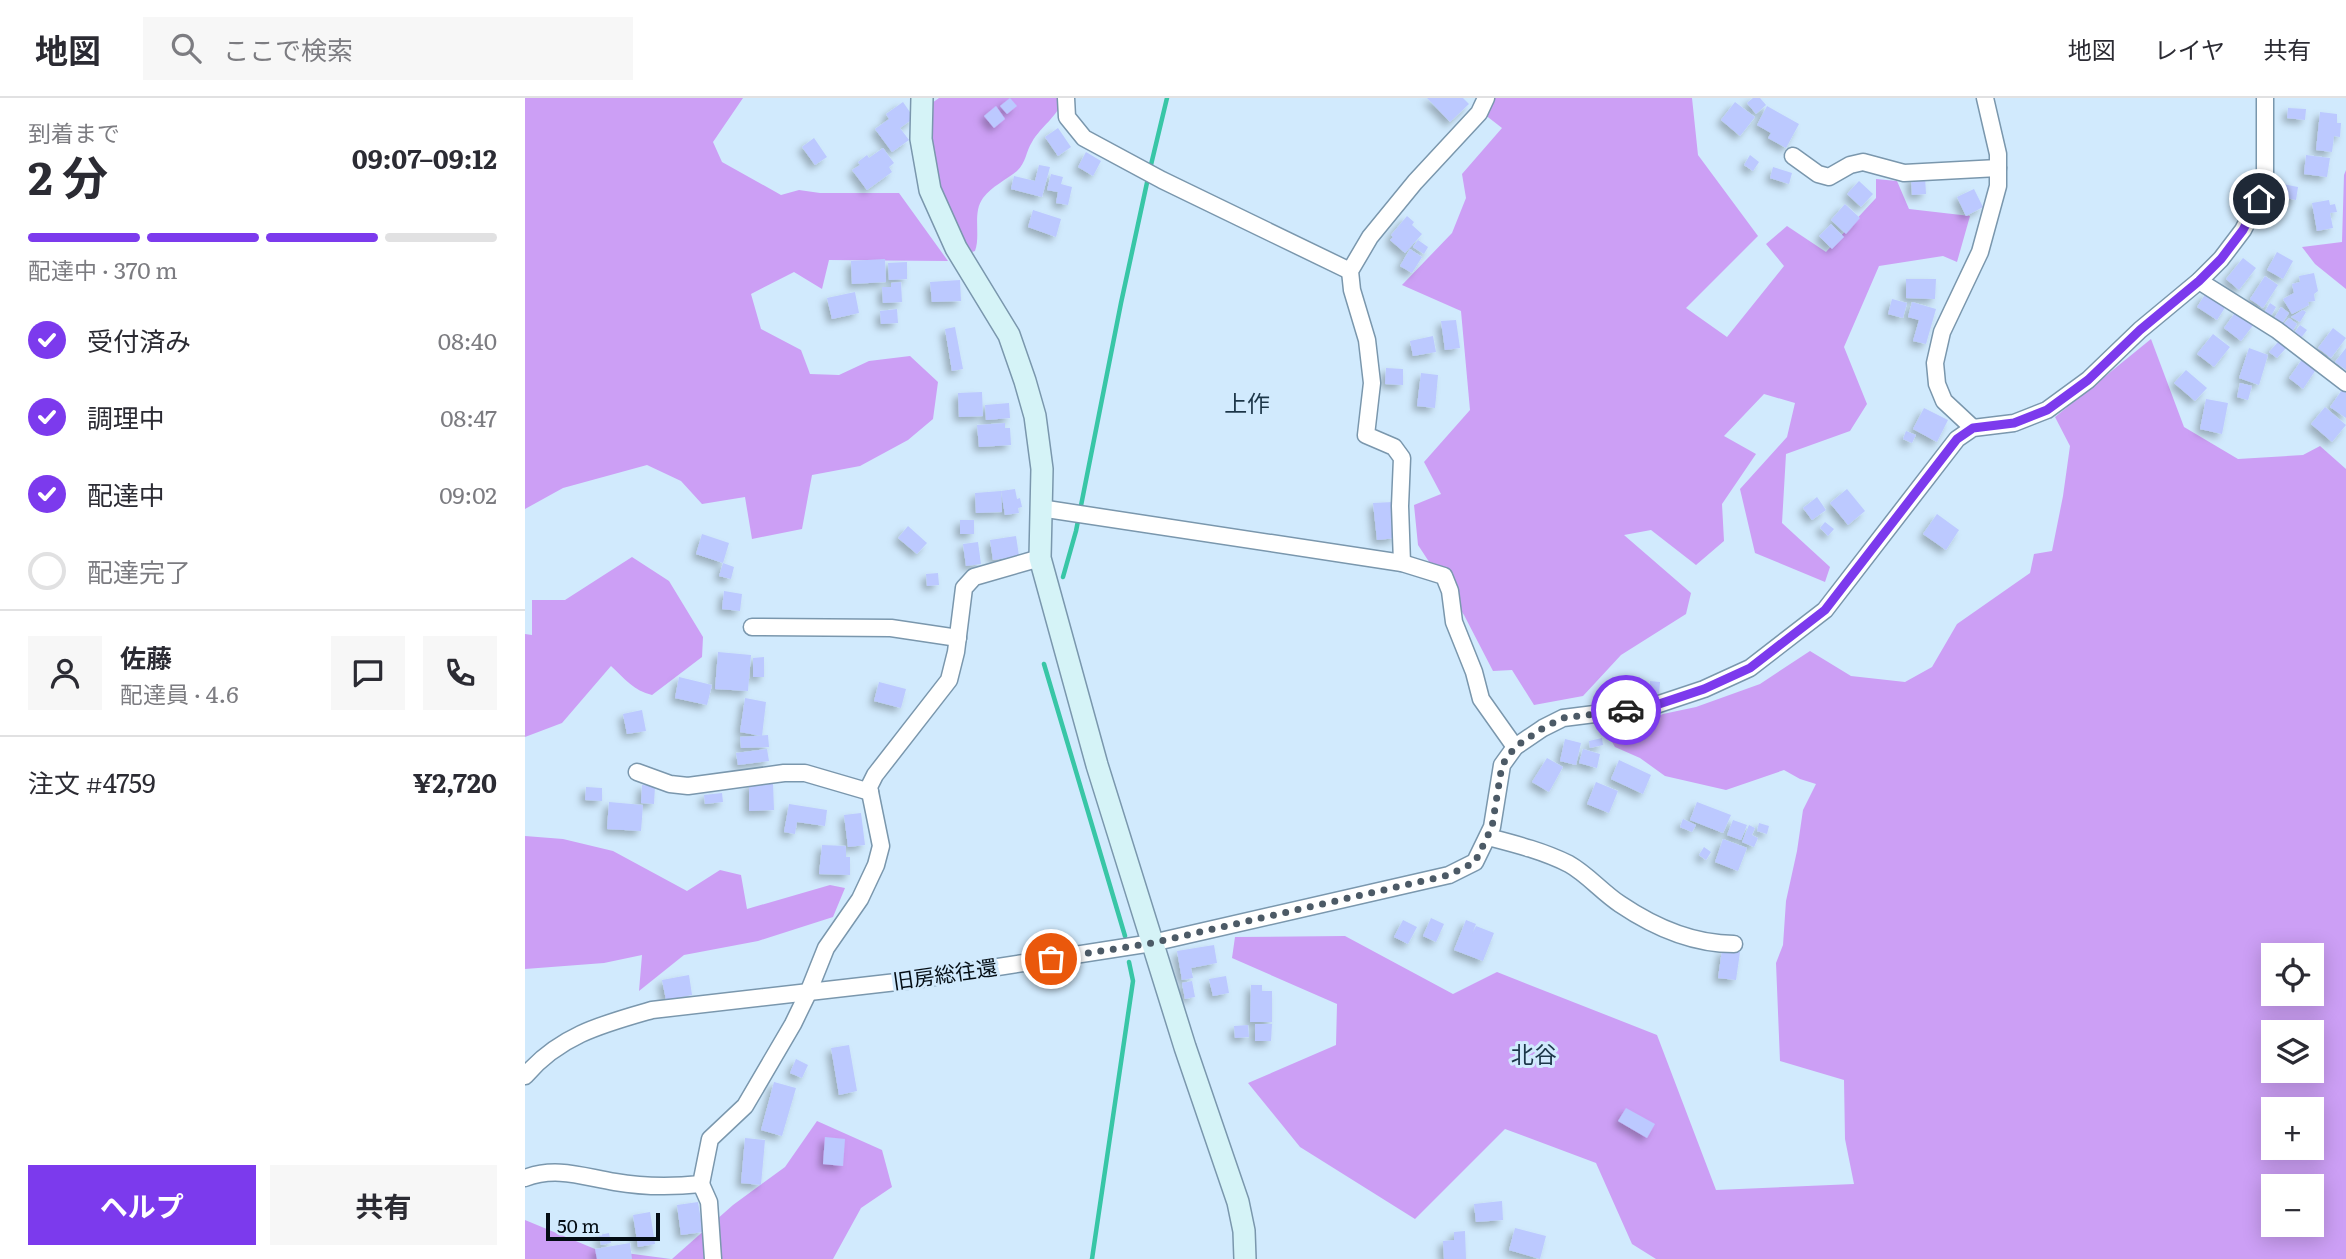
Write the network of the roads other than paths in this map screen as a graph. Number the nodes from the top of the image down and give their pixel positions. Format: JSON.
{"nodes":[{"id":1,"x":922,"y":98,"type":"edge"},
{"id":2,"x":1066,"y":98,"type":"edge"},
{"id":3,"x":1486,"y":98,"type":"edge"},
{"id":4,"x":1985,"y":98,"type":"edge"},
{"id":5,"x":2265,"y":98,"type":"edge"},
{"id":6,"x":1793,"y":156,"type":"dead end"},
{"id":7,"x":1998,"y":168,"type":"junction"},
{"id":8,"x":1350,"y":271,"type":"junction"},
{"id":9,"x":2199,"y":281,"type":"junction"},
{"id":10,"x":2346,"y":383,"type":"edge"},
{"id":11,"x":1973,"y":428,"type":"junction"},
{"id":12,"x":1040,"y":508,"type":"junction"},
{"id":13,"x":1040,"y":558,"type":"junction"},
{"id":14,"x":1402,"y":563,"type":"junction"},
{"id":15,"x":752,"y":627,"type":"dead end"},
{"id":16,"x":958,"y":638,"type":"junction"},
{"id":17,"x":1515,"y":747,"type":"junction"},
{"id":18,"x":636,"y":772,"type":"dead end"},
{"id":19,"x":870,"y":792,"type":"junction"},
{"id":20,"x":1487,"y":837,"type":"junction"},
{"id":21,"x":1152,"y":943,"type":"junction"},
{"id":22,"x":1734,"y":944,"type":"dead end"},
{"id":23,"x":808,"y":993,"type":"junction"},
{"id":24,"x":525,"y":1076,"type":"edge"},
{"id":25,"x":525,"y":1178,"type":"edge"},
{"id":26,"x":701,"y":1184,"type":"junction"},
{"id":27,"x":713,"y":1259,"type":"edge"},
{"id":28,"x":1245,"y":1259,"type":"edge"}],
"edges":[{"from":1,"to":12,"type":"street"},
{"from":2,"to":8,"type":"street"},
{"from":3,"to":8,"type":"street"},
{"from":4,"to":7,"type":"street"},
{"from":5,"to":9,"type":"street"},
{"from":6,"to":7,"type":"street"},
{"from":7,"to":11,"type":"street"},
{"from":8,"to":14,"type":"street"},
{"from":9,"to":10,"type":"street"},
{"from":9,"to":11,"type":"street"},
{"from":11,"to":17,"type":"street","name":"旧房総往還"},
{"from":12,"to":13,"type":"street"},
{"from":12,"to":14,"type":"street"},
{"from":13,"to":16,"type":"street"},
{"from":13,"to":21,"type":"street"},
{"from":14,"to":17,"type":"street"},
{"from":15,"to":16,"type":"street"},
{"from":16,"to":19,"type":"street"},
{"from":17,"to":20,"type":"street","name":"旧房総往還"},
{"from":18,"to":19,"type":"street"},
{"from":19,"to":23,"type":"street"},
{"from":20,"to":21,"type":"street","name":"旧房総往還"},
{"from":20,"to":22,"type":"street"},
{"from":21,"to":23,"type":"street","name":"旧房総往還"},
{"from":21,"to":28,"type":"street"},
{"from":23,"to":24,"type":"street","name":"旧房総往還"},
{"from":23,"to":26,"type":"street"},
{"from":25,"to":26,"type":"street"},
{"from":26,"to":27,"type":"street"}]}
